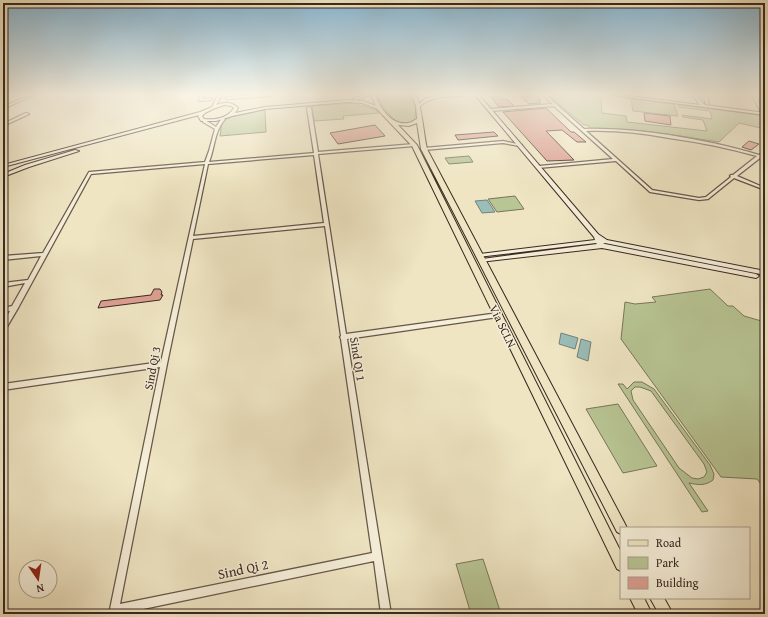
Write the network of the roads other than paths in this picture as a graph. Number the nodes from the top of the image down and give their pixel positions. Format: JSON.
{"nodes":[{"id":1,"x":161,"y":124,"type":"edge"},
{"id":2,"x":173,"y":124,"type":"edge"},
{"id":3,"x":209,"y":124,"type":"edge"},
{"id":4,"x":218,"y":124,"type":"edge"},
{"id":5,"x":312,"y":124,"type":"edge"},
{"id":6,"x":395,"y":124,"type":"edge"},
{"id":7,"x":420,"y":124,"type":"edge"},
{"id":8,"x":502,"y":124,"type":"edge"},
{"id":9,"x":576,"y":124,"type":"edge"},
{"id":10,"x":215,"y":127,"type":"junction"},
{"id":11,"x":583,"y":130,"type":"junction"},
{"id":12,"x":515,"y":139,"type":"junction"},
{"id":13,"x":414,"y":145,"type":"junction"},
{"id":14,"x":423,"y":145,"type":"junction"},
{"id":15,"x":520,"y":145,"type":"junction"},
{"id":16,"x":62,"y":150,"type":"junction"},
{"id":17,"x":765,"y":152,"type":"edge"},
{"id":18,"x":316,"y":153,"type":"junction"},
{"id":19,"x":66,"y":154,"type":"junction"},
{"id":20,"x":53,"y":156,"type":"junction"},
{"id":21,"x":760,"y":156,"type":"junction"},
{"id":22,"x":616,"y":160,"type":"junction"},
{"id":23,"x":207,"y":162,"type":"junction"},
{"id":24,"x":3,"y":166,"type":"edge"},
{"id":25,"x":539,"y":167,"type":"junction"},
{"id":26,"x":3,"y":176,"type":"edge"},
{"id":27,"x":732,"y":176,"type":"junction"},
{"id":28,"x":765,"y":189,"type":"edge"},
{"id":29,"x":651,"y":191,"type":"junction"},
{"id":30,"x":656,"y":196,"type":"dead end"},
{"id":31,"x":327,"y":224,"type":"junction"},
{"id":32,"x":191,"y":238,"type":"junction"},
{"id":33,"x":461,"y":240,"type":"junction"},
{"id":34,"x":601,"y":242,"type":"junction"},
{"id":35,"x":473,"y":243,"type":"junction"},
{"id":36,"x":465,"y":248,"type":"junction"},
{"id":37,"x":45,"y":254,"type":"junction"},
{"id":38,"x":3,"y":258,"type":"edge"},
{"id":39,"x":481,"y":259,"type":"junction"},
{"id":40,"x":765,"y":273,"type":"edge"},
{"id":41,"x":765,"y":278,"type":"edge"},
{"id":42,"x":30,"y":282,"type":"junction"},
{"id":43,"x":3,"y":285,"type":"edge"},
{"id":44,"x":14,"y":308,"type":"junction"},
{"id":45,"x":3,"y":310,"type":"edge"},
{"id":46,"x":498,"y":315,"type":"junction"},
{"id":47,"x":3,"y":328,"type":"edge"},
{"id":48,"x":343,"y":338,"type":"junction"},
{"id":49,"x":164,"y":364,"type":"junction"},
{"id":50,"x":3,"y":387,"type":"edge"},
{"id":51,"x":582,"y":452,"type":"junction"},
{"id":52,"x":567,"y":456,"type":"junction"},
{"id":53,"x":596,"y":479,"type":"junction"},
{"id":54,"x":580,"y":482,"type":"junction"},
{"id":55,"x":620,"y":527,"type":"edge"},
{"id":56,"x":377,"y":556,"type":"junction"},
{"id":57,"x":620,"y":564,"type":"edge"},
{"id":58,"x":638,"y":599,"type":"edge"},
{"id":59,"x":658,"y":599,"type":"edge"},
{"id":60,"x":114,"y":612,"type":"edge"},
{"id":61,"x":386,"y":614,"type":"edge"},
{"id":62,"x":645,"y":614,"type":"edge"},
{"id":63,"x":666,"y":614,"type":"edge"}],
"edges":[{"from":1,"to":16,"type":"main road"},
{"from":2,"to":19,"type":"main road"},
{"from":3,"to":10,"type":"street"},
{"from":4,"to":10,"type":"street"},
{"from":5,"to":18,"type":"street","name":"Sind QI 1"},
{"from":6,"to":13,"type":"main road","name":"Via SCLN"},
{"from":7,"to":14,"type":"main road","name":"Via SCLN"},
{"from":8,"to":12,"type":"main road"},
{"from":9,"to":11,"type":"street"},
{"from":10,"to":23,"type":"street","name":"Sind Qi 3"},
{"from":11,"to":21,"type":"street"},
{"from":11,"to":22,"type":"street"},
{"from":12,"to":14,"type":"street"},
{"from":12,"to":15,"type":"main road"},
{"from":13,"to":18,"type":"street"},
{"from":13,"to":33,"type":"main road","name":"Via SCLN"},
{"from":14,"to":15,"type":"street"},
{"from":14,"to":35,"type":"main road","name":"Via SCLN"},
{"from":15,"to":25,"type":"main road"},
{"from":16,"to":19,"type":"main road"},
{"from":16,"to":20,"type":"main road"},
{"from":17,"to":21,"type":"street"},
{"from":18,"to":23,"type":"street"},
{"from":18,"to":31,"type":"street","name":"Sind QI 1"},
{"from":19,"to":20,"type":"main road"},
{"from":20,"to":24,"type":"main road"},
{"from":20,"to":26,"type":"main road"},
{"from":21,"to":27,"type":"street"},
{"from":22,"to":25,"type":"street"},
{"from":22,"to":29,"type":"street"},
{"from":23,"to":32,"type":"street","name":"Sind Qi 3"},
{"from":23,"to":37,"type":"street"},
{"from":25,"to":34,"type":"main road"},
{"from":27,"to":28,"type":"street"},
{"from":27,"to":29,"type":"street"},
{"from":29,"to":30,"type":"street"},
{"from":31,"to":32,"type":"street"},
{"from":31,"to":48,"type":"street","name":"Sind QI 1"},
{"from":32,"to":49,"type":"street","name":"Sind Qi 3"},
{"from":33,"to":35,"type":"main road"},
{"from":33,"to":36,"type":"main road","name":"Via SCLN"},
{"from":34,"to":39,"type":"main road"},
{"from":34,"to":40,"type":"main road"},
{"from":34,"to":41,"type":"main road"},
{"from":35,"to":36,"type":"main road"},
{"from":35,"to":39,"type":"main road","name":"Via SCLN"},
{"from":36,"to":46,"type":"main road","name":"Via SCLN"},
{"from":37,"to":38,"type":"street"},
{"from":37,"to":42,"type":"street"},
{"from":39,"to":51,"type":"main road","name":"Via SCLN"},
{"from":42,"to":43,"type":"street"},
{"from":42,"to":44,"type":"street"},
{"from":44,"to":45,"type":"street"},
{"from":44,"to":47,"type":"street"},
{"from":46,"to":48,"type":"street"},
{"from":46,"to":52,"type":"main road","name":"Via SCLN"},
{"from":48,"to":56,"type":"street","name":"Sind QI 1"},
{"from":49,"to":50,"type":"street"},
{"from":49,"to":60,"type":"street","name":"Sind Qi 3"},
{"from":51,"to":52,"type":"main road"},
{"from":51,"to":53,"type":"main road","name":"Via SCLN"},
{"from":52,"to":54,"type":"main road","name":"Via SCLN"},
{"from":53,"to":54,"type":"main road"},
{"from":53,"to":55,"type":"main road","name":"Via SCLN"},
{"from":54,"to":57,"type":"main road","name":"Via SCLN"},
{"from":56,"to":60,"type":"street","name":"Sind Qi 2"},
{"from":56,"to":61,"type":"street","name":"Sind QI 1"},
{"from":58,"to":62,"type":"main road"},
{"from":59,"to":63,"type":"main road"}]}
